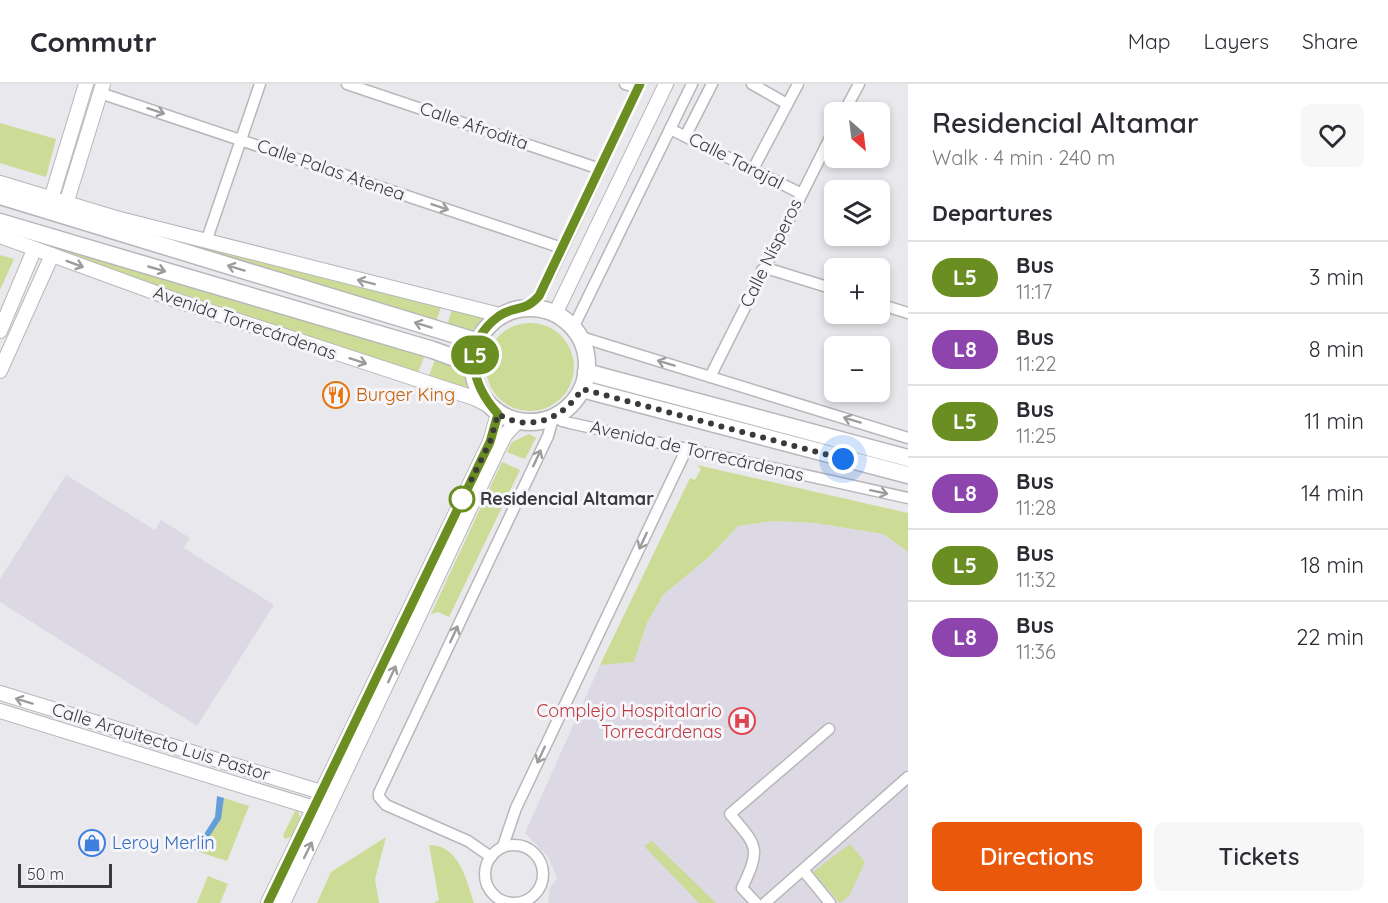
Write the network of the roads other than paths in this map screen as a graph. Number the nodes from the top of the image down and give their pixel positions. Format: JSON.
{"nodes":[{"id":1,"x":86,"y":84,"type":"edge"},
{"id":2,"x":260,"y":84,"type":"edge"},
{"id":3,"x":347,"y":84,"type":"edge"},
{"id":4,"x":625,"y":84,"type":"edge"},
{"id":5,"x":666,"y":84,"type":"edge"},
{"id":6,"x":692,"y":84,"type":"edge"},
{"id":7,"x":712,"y":84,"type":"edge"},
{"id":8,"x":752,"y":84,"type":"edge"},
{"id":9,"x":798,"y":84,"type":"edge"},
{"id":10,"x":859,"y":84,"type":"edge"},
{"id":11,"x":639,"y":86,"type":"edge"},
{"id":12,"x":102,"y":88,"type":"edge"},
{"id":13,"x":849,"y":102,"type":"edge"},
{"id":14,"x":788,"y":104,"type":"junction"},
{"id":15,"x":670,"y":129,"type":"junction"},
{"id":16,"x":686,"y":135,"type":"junction"},
{"id":17,"x":243,"y":140,"type":"junction"},
{"id":18,"x":824,"y":149,"type":"edge"},
{"id":19,"x":600,"y":169,"type":"junction"},
{"id":20,"x":753,"y":169,"type":"junction"},
{"id":21,"x":59,"y":172,"type":"junction"},
{"id":22,"x":75,"y":177,"type":"junction"},
{"id":23,"x":0,"y":183,"type":"edge"},
{"id":24,"x":800,"y":194,"type":"junction"},
{"id":25,"x":0,"y":196,"type":"edge"},
{"id":26,"x":51,"y":199,"type":"junction"},
{"id":27,"x":66,"y":204,"type":"junction"},
{"id":28,"x":0,"y":222,"type":"edge"},
{"id":29,"x":0,"y":236,"type":"edge"},
{"id":30,"x":207,"y":242,"type":"junction"},
{"id":31,"x":562,"y":248,"type":"junction"},
{"id":32,"x":34,"y":249,"type":"junction"},
{"id":33,"x":52,"y":255,"type":"junction"},
{"id":34,"x":762,"y":270,"type":"junction"},
{"id":35,"x":824,"y":287,"type":"edge"},
{"id":36,"x":530,"y":306,"type":"junction"},
{"id":37,"x":890,"y":307,"type":"edge"},
{"id":38,"x":556,"y":312,"type":"junction"},
{"id":39,"x":908,"y":313,"type":"edge"},
{"id":40,"x":500,"y":315,"type":"junction"},
{"id":41,"x":0,"y":331,"type":"edge"},
{"id":42,"x":577,"y":331,"type":"junction"},
{"id":43,"x":478,"y":342,"type":"junction"},
{"id":44,"x":474,"y":365,"type":"junction"},
{"id":45,"x":0,"y":371,"type":"edge"},
{"id":46,"x":586,"y":372,"type":"junction"},
{"id":47,"x":710,"y":377,"type":"junction"},
{"id":48,"x":582,"y":389,"type":"junction"},
{"id":49,"x":494,"y":410,"type":"junction"},
{"id":50,"x":556,"y":417,"type":"junction"},
{"id":51,"x":518,"y":422,"type":"junction"},
{"id":52,"x":908,"y":438,"type":"edge"},
{"id":53,"x":686,"y":450,"type":"junction"},
{"id":54,"x":908,"y":458,"type":"edge"},
{"id":55,"x":908,"y":475,"type":"edge"},
{"id":56,"x":908,"y":498,"type":"edge"},
{"id":57,"x":0,"y":693,"type":"edge"},
{"id":58,"x":0,"y":711,"type":"edge"},
{"id":59,"x":829,"y":729,"type":"dead end"},
{"id":60,"x":908,"y":777,"type":"edge"},
{"id":61,"x":321,"y":792,"type":"junction"},
{"id":62,"x":314,"y":808,"type":"junction"},
{"id":63,"x":503,"y":846,"type":"junction"},
{"id":64,"x":491,"y":857,"type":"junction"},
{"id":65,"x":803,"y":870,"type":"junction"},
{"id":66,"x":493,"y":899,"type":"edge"},
{"id":67,"x":530,"y":901,"type":"edge"},
{"id":68,"x":268,"y":903,"type":"edge"},
{"id":69,"x":283,"y":903,"type":"edge"},
{"id":70,"x":756,"y":903,"type":"edge"},
{"id":71,"x":765,"y":903,"type":"edge"},
{"id":72,"x":830,"y":903,"type":"edge"}],
"edges":[{"from":1,"to":21,"type":"street"},
{"from":2,"to":17,"type":"street"},
{"from":3,"to":19,"type":"street","name":"Calle Afrodita"},
{"from":4,"to":11,"type":"street"},
{"from":5,"to":38,"type":"street"},
{"from":6,"to":15,"type":"street"},
{"from":7,"to":16,"type":"street"},
{"from":8,"to":14,"type":"street"},
{"from":9,"to":14,"type":"street"},
{"from":10,"to":13,"type":"street"},
{"from":11,"to":19,"type":"street"},
{"from":12,"to":17,"type":"street","name":"Calle Palas Atenea","one_way":true},
{"from":12,"to":22,"type":"street"},
{"from":14,"to":20,"type":"street"},
{"from":15,"to":16,"type":"street","name":"Calle Tarajal"},
{"from":15,"to":42,"type":"street"},
{"from":16,"to":20,"type":"street","name":"Calle Tarajal"},
{"from":17,"to":30,"type":"street"},
{"from":17,"to":31,"type":"street","name":"Calle Palas Atenea","one_way":true},
{"from":18,"to":24,"type":"street","name":"Calle Nísperos"},
{"from":19,"to":31,"type":"street"},
{"from":20,"to":24,"type":"street","name":"Calle Tarajal"},
{"from":21,"to":22,"type":"street"},
{"from":21,"to":26,"type":"street"},
{"from":22,"to":27,"type":"street"},
{"from":23,"to":26,"type":"street"},
{"from":24,"to":34,"type":"street","name":"Calle Nísperos"},
{"from":43,"to":25,"type":"main road","one_way":true},
{"from":26,"to":27,"type":"street"},
{"from":27,"to":30,"type":"street"},
{"from":28,"to":44,"type":"main road","name":"Avenida Torrecárdenas","one_way":true},
{"from":29,"to":32,"type":"street","name":"Avenida Torrecárdenas"},
{"from":40,"to":30,"type":"street","one_way":true},
{"from":31,"to":36,"type":"street"},
{"from":32,"to":33,"type":"street","name":"Avenida Torrecárdenas"},
{"from":32,"to":41,"type":"street"},
{"from":33,"to":45,"type":"street"},
{"from":33,"to":49,"type":"street","name":"Avenida Torrecárdenas","one_way":true},
{"from":34,"to":35,"type":"street"},
{"from":34,"to":47,"type":"street","name":"Calle Nísperos"},
{"from":36,"to":38,"type":"main road"},
{"from":36,"to":40,"type":"main road"},
{"from":37,"to":39,"type":"street"},
{"from":38,"to":42,"type":"main road"},
{"from":40,"to":43,"type":"main road"},
{"from":42,"to":46,"type":"main road"},
{"from":47,"to":42,"type":"street","one_way":true},
{"from":43,"to":44,"type":"main road"},
{"from":44,"to":49,"type":"main road"},
{"from":46,"to":48,"type":"main road"},
{"from":46,"to":54,"type":"main road"},
{"from":52,"to":47,"type":"street","one_way":true},
{"from":48,"to":50,"type":"main road"},
{"from":48,"to":55,"type":"main road","name":"Avenida de Torrecárdenas"},
{"from":49,"to":51,"type":"main road"},
{"from":49,"to":61,"type":"street"},
{"from":50,"to":51,"type":"main road"},
{"from":50,"to":53,"type":"street","name":"Avenida de Torrecárdenas"},
{"from":64,"to":50,"type":"street","one_way":true},
{"from":69,"to":51,"type":"street","one_way":true},
{"from":53,"to":56,"type":"street","name":"Avenida de Torrecárdenas","one_way":true},
{"from":53,"to":63,"type":"street","one_way":true},
{"from":61,"to":57,"type":"street","name":"Calle Arquitecto Luis Pastor","one_way":true},
{"from":58,"to":62,"type":"street","name":"Calle Arquitecto Luis Pastor"},
{"from":59,"to":70,"type":"street"},
{"from":60,"to":65,"type":"street"},
{"from":61,"to":62,"type":"street"},
{"from":62,"to":68,"type":"street"},
{"from":63,"to":64,"type":"street"},
{"from":63,"to":67,"type":"street"},
{"from":64,"to":66,"type":"street"},
{"from":65,"to":71,"type":"street"},
{"from":65,"to":72,"type":"street"},
{"from":66,"to":67,"type":"street"}]}
